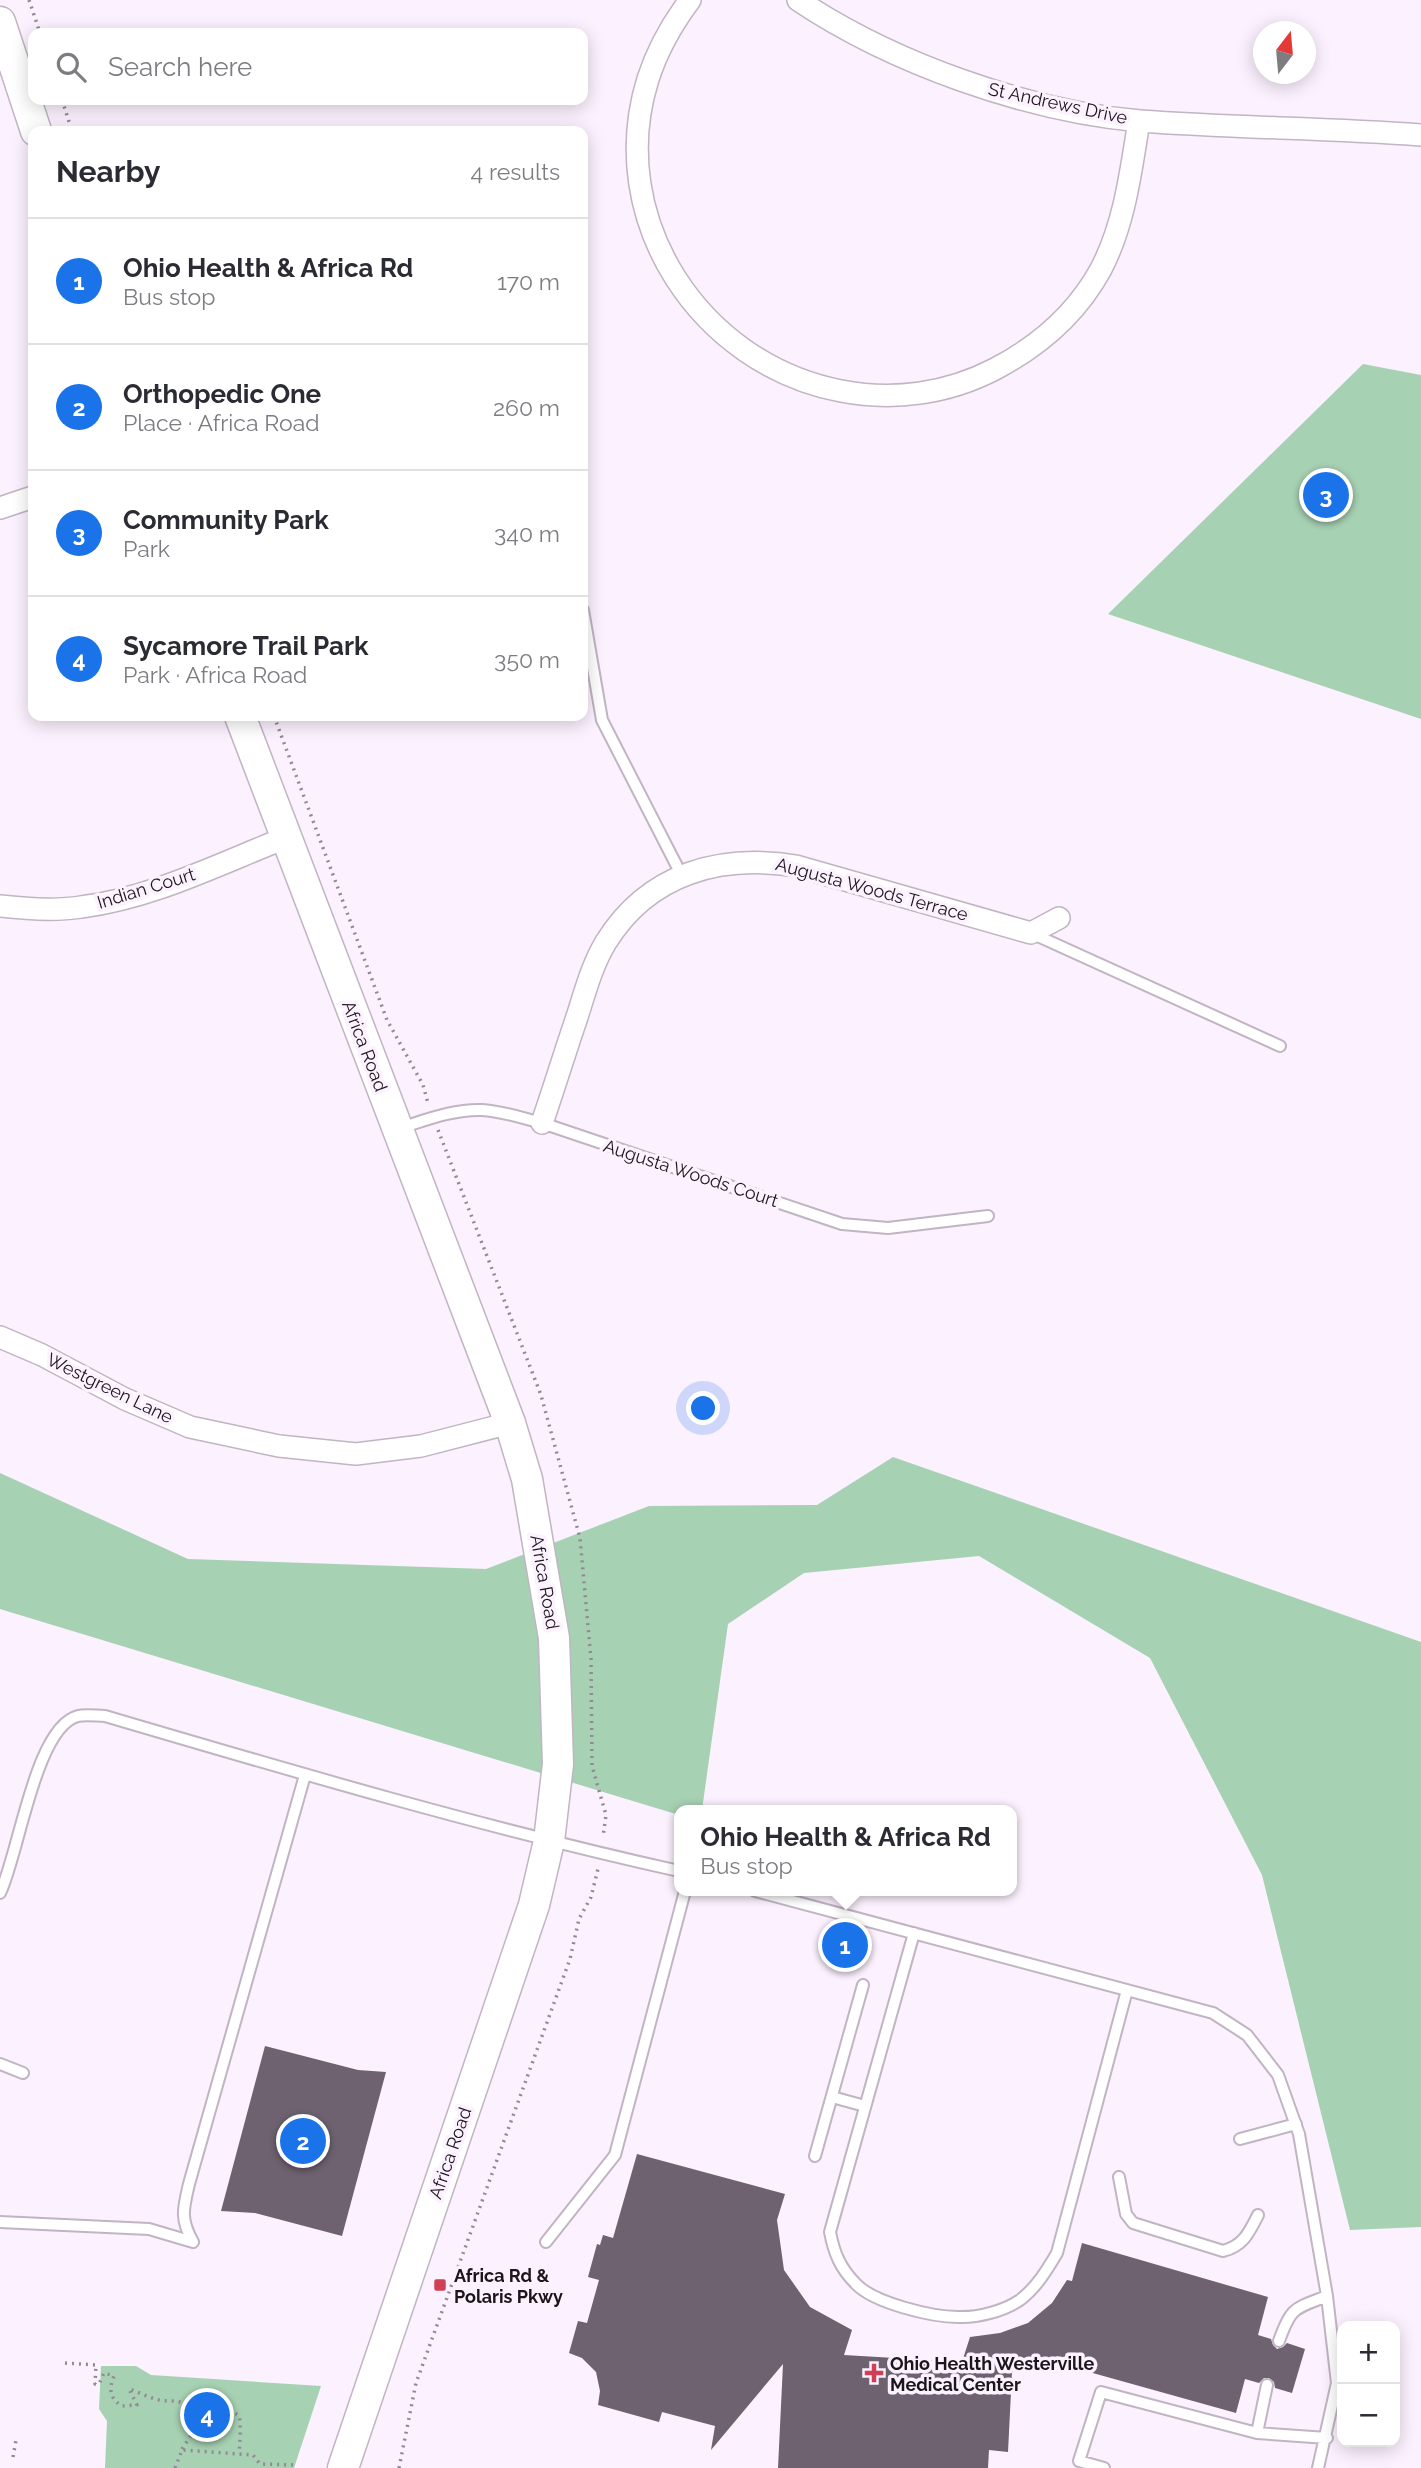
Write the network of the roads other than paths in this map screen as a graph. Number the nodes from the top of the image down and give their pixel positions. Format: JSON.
{"nodes":[{"id":1,"x":690,"y":0,"type":"edge"},
{"id":2,"x":798,"y":0,"type":"edge"},
{"id":3,"x":0,"y":22,"type":"edge"},
{"id":4,"x":1139,"y":121,"type":"junction"},
{"id":5,"x":34,"y":126,"type":"edge"},
{"id":6,"x":1421,"y":135,"type":"edge"},
{"id":7,"x":28,"y":500,"type":"edge"},
{"id":8,"x":0,"y":508,"type":"edge"},
{"id":9,"x":588,"y":639,"type":"edge"},
{"id":10,"x":242,"y":721,"type":"edge"},
{"id":11,"x":285,"y":838,"type":"junction"},
{"id":12,"x":682,"y":876,"type":"junction"},
{"id":13,"x":0,"y":906,"type":"edge"},
{"id":14,"x":1059,"y":918,"type":"dead end"},
{"id":15,"x":1031,"y":933,"type":"junction"},
{"id":16,"x":1280,"y":1046,"type":"dead end"},
{"id":17,"x":542,"y":1123,"type":"junction"},
{"id":18,"x":397,"y":1129,"type":"junction"},
{"id":19,"x":988,"y":1216,"type":"dead end"},
{"id":20,"x":0,"y":1336,"type":"edge"},
{"id":21,"x":510,"y":1423,"type":"junction"},
{"id":22,"x":305,"y":1775,"type":"junction"},
{"id":23,"x":549,"y":1841,"type":"junction"},
{"id":24,"x":674,"y":1870,"type":"edge"},
{"id":25,"x":0,"y":1893,"type":"edge"},
{"id":26,"x":684,"y":1896,"type":"edge"},
{"id":27,"x":774,"y":1896,"type":"edge"},
{"id":28,"x":914,"y":1933,"type":"junction"},
{"id":29,"x":863,"y":1985,"type":"dead end"},
{"id":30,"x":1127,"y":1990,"type":"junction"},
{"id":31,"x":0,"y":2064,"type":"edge"},
{"id":32,"x":23,"y":2073,"type":"dead end"},
{"id":33,"x":832,"y":2097,"type":"junction"},
{"id":34,"x":865,"y":2106,"type":"junction"},
{"id":35,"x":1296,"y":2124,"type":"junction"},
{"id":36,"x":1241,"y":2138,"type":"dead end"},
{"id":37,"x":816,"y":2155,"type":"dead end"},
{"id":38,"x":1119,"y":2177,"type":"dead end"},
{"id":39,"x":1258,"y":2215,"type":"dead end"},
{"id":40,"x":0,"y":2222,"type":"edge"},
{"id":41,"x":546,"y":2242,"type":"dead end"},
{"id":42,"x":1327,"y":2296,"type":"junction"},
{"id":43,"x":1279,"y":2341,"type":"dead end"},
{"id":44,"x":1267,"y":2385,"type":"dead end"},
{"id":45,"x":1257,"y":2433,"type":"junction"},
{"id":46,"x":1326,"y":2438,"type":"junction"},
{"id":47,"x":343,"y":2468,"type":"edge"},
{"id":48,"x":1104,"y":2468,"type":"edge"},
{"id":49,"x":1318,"y":2468,"type":"edge"}],
"edges":[{"from":1,"to":4,"type":"street"},
{"from":2,"to":4,"type":"street","name":"St Andrews Drive"},
{"from":3,"to":5,"type":"street"},
{"from":4,"to":6,"type":"street","name":"St Andrews Drive"},
{"from":7,"to":8,"type":"street"},
{"from":9,"to":12,"type":"lane"},
{"from":10,"to":11,"type":"street","name":"Africa Road"},
{"from":11,"to":13,"type":"street","name":"Indian Court"},
{"from":11,"to":18,"type":"street","name":"Africa Road"},
{"from":12,"to":15,"type":"street","name":"Augusta Woods Terrace"},
{"from":12,"to":17,"type":"street","name":"Augusta Woods Terrace"},
{"from":14,"to":15,"type":"street"},
{"from":15,"to":16,"type":"lane"},
{"from":17,"to":18,"type":"lane","name":"Augusta Woods Court"},
{"from":17,"to":19,"type":"lane","name":"Augusta Woods Court"},
{"from":18,"to":21,"type":"street","name":"Africa Road"},
{"from":20,"to":21,"type":"street","name":"Westgreen Lane"},
{"from":21,"to":23,"type":"street","name":"Africa Road"},
{"from":22,"to":23,"type":"lane"},
{"from":22,"to":25,"type":"lane"},
{"from":22,"to":40,"type":"lane"},
{"from":23,"to":24,"type":"lane"},
{"from":23,"to":47,"type":"street","name":"Africa Road"},
{"from":26,"to":41,"type":"lane"},
{"from":27,"to":28,"type":"lane"},
{"from":28,"to":30,"type":"lane"},
{"from":28,"to":34,"type":"lane"},
{"from":29,"to":33,"type":"lane"},
{"from":30,"to":34,"type":"lane"},
{"from":30,"to":35,"type":"lane"},
{"from":31,"to":32,"type":"lane"},
{"from":33,"to":34,"type":"lane"},
{"from":33,"to":37,"type":"lane"},
{"from":35,"to":36,"type":"lane"},
{"from":35,"to":42,"type":"lane"},
{"from":38,"to":39,"type":"lane"},
{"from":42,"to":43,"type":"lane"},
{"from":42,"to":46,"type":"lane"},
{"from":44,"to":45,"type":"lane"},
{"from":45,"to":46,"type":"lane"},
{"from":45,"to":48,"type":"lane"},
{"from":46,"to":49,"type":"lane"}]}
